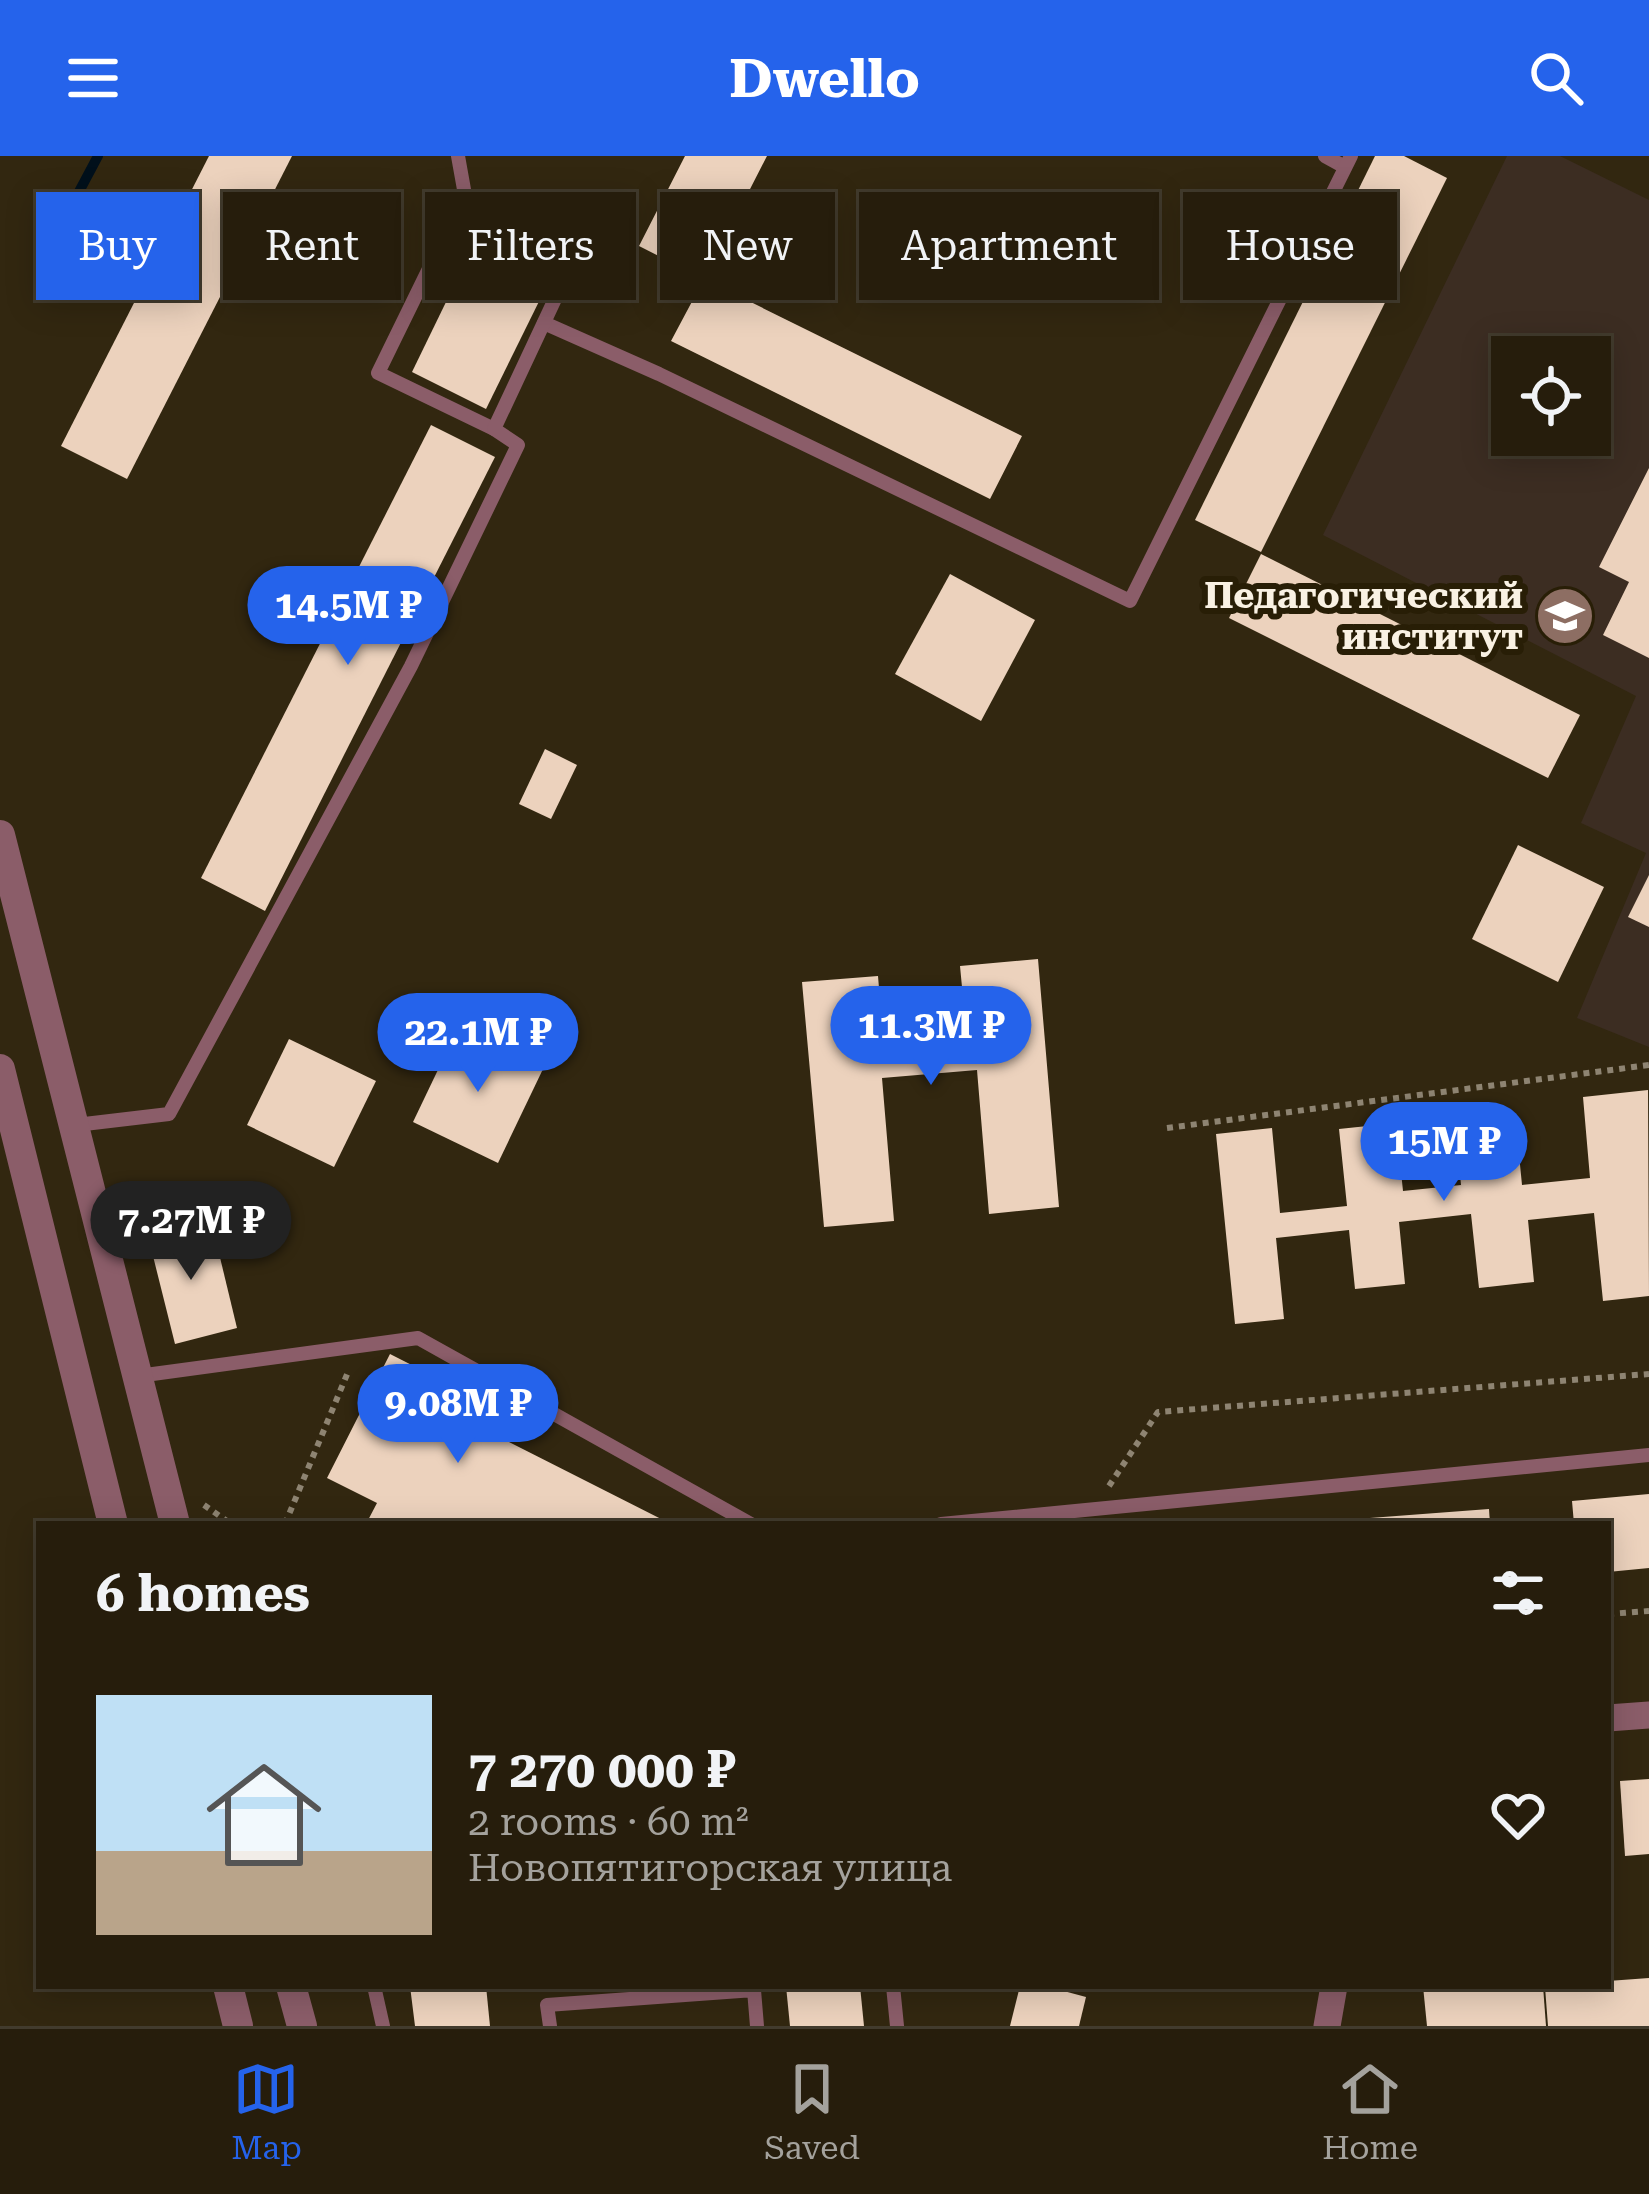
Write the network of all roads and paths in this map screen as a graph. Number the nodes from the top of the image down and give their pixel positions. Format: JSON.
{"nodes":[{"id":1,"x":458,"y":156,"type":"edge"},
{"id":2,"x":1325,"y":156,"type":"edge"},
{"id":3,"x":1348,"y":161,"type":"edge"},
{"id":4,"x":464,"y":192,"type":"edge"},
{"id":5,"x":425,"y":276,"type":"edge"},
{"id":6,"x":555,"y":300,"type":"edge"},
{"id":7,"x":544,"y":323,"type":"junction"},
{"id":8,"x":494,"y":429,"type":"junction"},
{"id":9,"x":0,"y":836,"type":"edge"},
{"id":10,"x":1649,"y":1065,"type":"edge"},
{"id":11,"x":0,"y":1069,"type":"edge"},
{"id":12,"x":76,"y":1125,"type":"junction"},
{"id":13,"x":1168,"y":1128,"type":"dead end"},
{"id":14,"x":358,"y":1346,"type":"junction"},
{"id":15,"x":1649,"y":1375,"type":"edge"},
{"id":16,"x":138,"y":1376,"type":"junction"},
{"id":17,"x":1649,"y":1455,"type":"edge"},
{"id":18,"x":1094,"y":1509,"type":"junction"},
{"id":19,"x":112,"y":1521,"type":"edge"},
{"id":20,"x":174,"y":1521,"type":"edge"},
{"id":21,"x":286,"y":1521,"type":"edge"},
{"id":22,"x":746,"y":1521,"type":"edge"},
{"id":23,"x":971,"y":1521,"type":"edge"},
{"id":24,"x":1649,"y":1611,"type":"edge"},
{"id":25,"x":1611,"y":1614,"type":"edge"},
{"id":26,"x":1649,"y":1715,"type":"edge"},
{"id":27,"x":1611,"y":1718,"type":"edge"},
{"id":28,"x":229,"y":1989,"type":"edge"},
{"id":29,"x":292,"y":1989,"type":"edge"},
{"id":30,"x":375,"y":1989,"type":"edge"},
{"id":31,"x":893,"y":1989,"type":"edge"},
{"id":32,"x":1333,"y":1989,"type":"edge"},
{"id":33,"x":238,"y":2026,"type":"edge"},
{"id":34,"x":302,"y":2026,"type":"edge"},
{"id":35,"x":383,"y":2026,"type":"edge"},
{"id":36,"x":550,"y":2026,"type":"edge"},
{"id":37,"x":757,"y":2026,"type":"edge"},
{"id":38,"x":897,"y":2026,"type":"edge"},
{"id":39,"x":1327,"y":2026,"type":"edge"}],
"edges":[{"from":1,"to":4,"type":"lane"},
{"from":2,"to":3,"type":"lane"},
{"from":3,"to":7,"type":"lane"},
{"from":5,"to":8,"type":"lane"},
{"from":6,"to":7,"type":"lane"},
{"from":7,"to":8,"type":"lane"},
{"from":8,"to":12,"type":"lane"},
{"from":9,"to":12,"type":"street"},
{"from":10,"to":13,"type":"path"},
{"from":11,"to":19,"type":"street"},
{"from":12,"to":16,"type":"street"},
{"from":14,"to":16,"type":"lane"},
{"from":14,"to":21,"type":"path"},
{"from":14,"to":22,"type":"lane"},
{"from":15,"to":18,"type":"path"},
{"from":16,"to":20,"type":"street"},
{"from":17,"to":18,"type":"lane"},
{"from":18,"to":23,"type":"lane"},
{"from":24,"to":25,"type":"path"},
{"from":26,"to":27,"type":"street"},
{"from":28,"to":33,"type":"street"},
{"from":29,"to":34,"type":"street"},
{"from":30,"to":35,"type":"lane"},
{"from":31,"to":38,"type":"lane"},
{"from":32,"to":39,"type":"street"},
{"from":36,"to":37,"type":"lane"}]}
